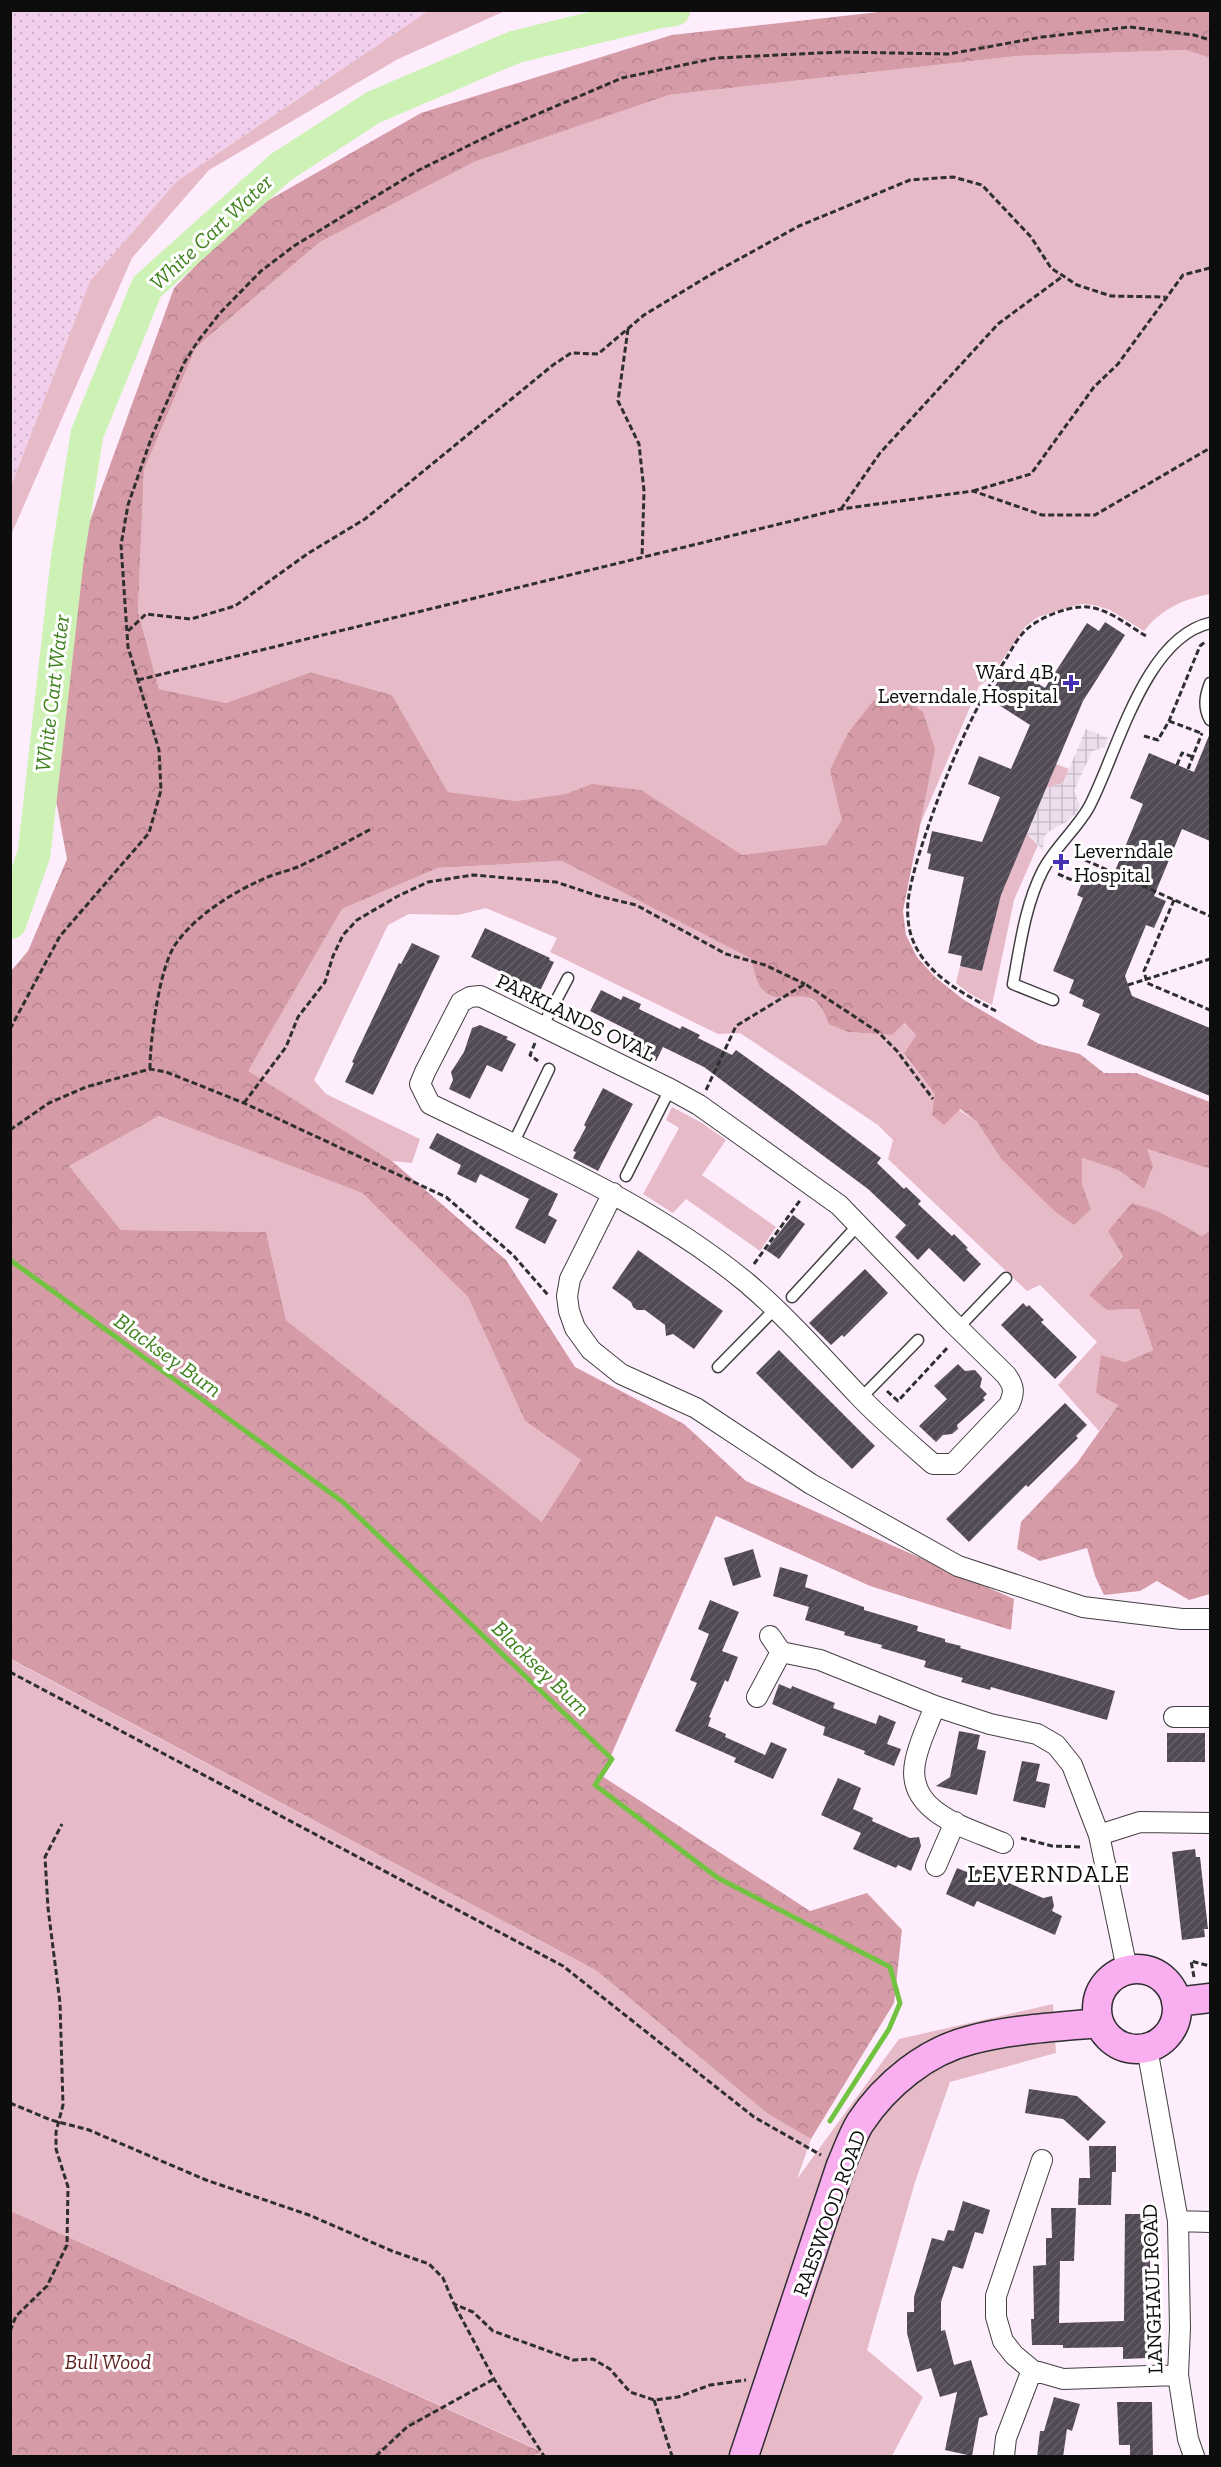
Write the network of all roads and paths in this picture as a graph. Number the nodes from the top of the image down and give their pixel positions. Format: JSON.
{"nodes":[{"id":1,"x":1210,"y":40,"type":"edge"},
{"id":2,"x":1210,"y":268,"type":"edge"},
{"id":3,"x":1063,"y":276,"type":"junction"},
{"id":4,"x":1165,"y":297,"type":"junction"},
{"id":5,"x":628,"y":329,"type":"junction"},
{"id":6,"x":1210,"y":448,"type":"edge"},
{"id":7,"x":972,"y":491,"type":"junction"},
{"id":8,"x":841,"y":509,"type":"junction"},
{"id":9,"x":642,"y":557,"type":"junction"},
{"id":10,"x":1210,"y":623,"type":"edge"},
{"id":11,"x":127,"y":632,"type":"junction"},
{"id":12,"x":1146,"y":636,"type":"dead end"},
{"id":13,"x":1208,"y":639,"type":"dead end"},
{"id":14,"x":138,"y":680,"type":"junction"},
{"id":15,"x":1210,"y":683,"type":"edge"},
{"id":16,"x":1210,"y":720,"type":"edge"},
{"id":17,"x":1169,"y":721,"type":"junction"},
{"id":18,"x":1202,"y":734,"type":"junction"},
{"id":19,"x":1144,"y":736,"type":"dead end"},
{"id":20,"x":1210,"y":737,"type":"edge"},
{"id":21,"x":1193,"y":757,"type":"junction"},
{"id":22,"x":1177,"y":765,"type":"dead end"},
{"id":23,"x":1188,"y":770,"type":"dead end"},
{"id":24,"x":373,"y":828,"type":"dead end"},
{"id":25,"x":1085,"y":860,"type":"dead end"},
{"id":26,"x":1174,"y":900,"type":"junction"},
{"id":27,"x":1210,"y":916,"type":"edge"},
{"id":28,"x":1210,"y":959,"type":"edge"},
{"id":29,"x":568,"y":978,"type":"dead end"},
{"id":30,"x":1146,"y":979,"type":"junction"},
{"id":31,"x":805,"y":984,"type":"junction"},
{"id":32,"x":1128,"y":985,"type":"dead end"},
{"id":33,"x":1053,"y":1000,"type":"dead end"},
{"id":34,"x":1210,"y":1010,"type":"edge"},
{"id":35,"x":996,"y":1011,"type":"dead end"},
{"id":36,"x":542,"y":1027,"type":"junction"},
{"id":37,"x":10,"y":1029,"type":"edge"},
{"id":38,"x":150,"y":1069,"type":"junction"},
{"id":39,"x":549,"y":1069,"type":"joint"},
{"id":40,"x":670,"y":1089,"type":"junction"},
{"id":41,"x":933,"y":1099,"type":"dead end"},
{"id":42,"x":244,"y":1103,"type":"junction"},
{"id":43,"x":699,"y":1105,"type":"junction"},
{"id":44,"x":10,"y":1130,"type":"edge"},
{"id":45,"x":513,"y":1144,"type":"junction"},
{"id":46,"x":626,"y":1176,"type":"dead end"},
{"id":47,"x":811,"y":1185,"type":"junction"},
{"id":48,"x":613,"y":1194,"type":"junction"},
{"id":49,"x":859,"y":1224,"type":"junction"},
{"id":50,"x":1006,"y":1278,"type":"dead end"},
{"id":51,"x":742,"y":1280,"type":"junction"},
{"id":52,"x":567,"y":1296,"type":"junction"},
{"id":53,"x":792,"y":1297,"type":"dead end"},
{"id":54,"x":774,"y":1310,"type":"junction"},
{"id":55,"x":960,"y":1330,"type":"junction"},
{"id":56,"x":918,"y":1340,"type":"dead end"},
{"id":57,"x":718,"y":1367,"type":"dead end"},
{"id":58,"x":877,"y":1382,"type":"junction"},
{"id":59,"x":861,"y":1398,"type":"junction"},
{"id":60,"x":1210,"y":1619,"type":"edge"},
{"id":61,"x":10,"y":1672,"type":"edge"},
{"id":62,"x":757,"y":1697,"type":"dead end"},
{"id":63,"x":935,"y":1706,"type":"junction"},
{"id":64,"x":1174,"y":1717,"type":"dead end"},
{"id":65,"x":1210,"y":1717,"type":"edge"},
{"id":66,"x":955,"y":1822,"type":"junction"},
{"id":67,"x":1210,"y":1823,"type":"edge"},
{"id":68,"x":62,"y":1824,"type":"dead end"},
{"id":69,"x":1100,"y":1841,"type":"junction"},
{"id":70,"x":1003,"y":1843,"type":"joint"},
{"id":71,"x":936,"y":1866,"type":"dead end"},
{"id":72,"x":1127,"y":1969,"type":"junction"},
{"id":73,"x":1210,"y":1998,"type":"edge"},
{"id":74,"x":1176,"y":2002,"type":"junction"},
{"id":75,"x":1099,"y":2024,"type":"junction"},
{"id":76,"x":1147,"y":2049,"type":"junction"},
{"id":77,"x":10,"y":2103,"type":"edge"},
{"id":78,"x":59,"y":2123,"type":"junction"},
{"id":79,"x":1041,"y":2160,"type":"dead end"},
{"id":80,"x":841,"y":2165,"type":"junction"},
{"id":81,"x":1178,"y":2221,"type":"junction"},
{"id":82,"x":1210,"y":2222,"type":"edge"},
{"id":83,"x":454,"y":2304,"type":"junction"},
{"id":84,"x":10,"y":2331,"type":"edge"},
{"id":85,"x":1032,"y":2370,"type":"junction"},
{"id":86,"x":1178,"y":2375,"type":"junction"},
{"id":87,"x":494,"y":2379,"type":"junction"},
{"id":88,"x":771,"y":2380,"type":"junction"},
{"id":89,"x":654,"y":2400,"type":"junction"},
{"id":90,"x":376,"y":2457,"type":"edge"},
{"id":91,"x":544,"y":2457,"type":"edge"},
{"id":92,"x":672,"y":2457,"type":"edge"},
{"id":93,"x":744,"y":2457,"type":"edge"},
{"id":94,"x":1004,"y":2457,"type":"edge"},
{"id":95,"x":1194,"y":2457,"type":"edge"}],
"edges":[{"from":1,"to":11,"type":"path"},
{"from":2,"to":4,"type":"path"},
{"from":3,"to":4,"type":"path"},
{"from":3,"to":5,"type":"path"},
{"from":3,"to":8,"type":"path"},
{"from":4,"to":7,"type":"path"},
{"from":5,"to":9,"type":"path"},
{"from":5,"to":11,"type":"path"},
{"from":6,"to":7,"type":"path"},
{"from":7,"to":8,"type":"path"},
{"from":8,"to":9,"type":"path"},
{"from":9,"to":14,"type":"path"},
{"from":10,"to":33,"type":"lane"},
{"from":11,"to":14,"type":"path"},
{"from":12,"to":35,"type":"path"},
{"from":13,"to":17,"type":"path"},
{"from":14,"to":37,"type":"path"},
{"from":15,"to":16,"type":"lane"},
{"from":17,"to":18,"type":"path"},
{"from":17,"to":19,"type":"path"},
{"from":18,"to":20,"type":"path"},
{"from":18,"to":21,"type":"path"},
{"from":21,"to":22,"type":"path"},
{"from":21,"to":23,"type":"path"},
{"from":24,"to":38,"type":"path"},
{"from":25,"to":26,"type":"path"},
{"from":26,"to":27,"type":"path"},
{"from":26,"to":30,"type":"path"},
{"from":28,"to":30,"type":"path"},
{"from":29,"to":36,"type":"lane"},
{"from":30,"to":32,"type":"path"},
{"from":30,"to":34,"type":"path"},
{"from":31,"to":41,"type":"path"},
{"from":31,"to":42,"type":"path"},
{"from":31,"to":43,"type":"path"},
{"from":36,"to":39,"type":"path"},
{"from":36,"to":40,"type":"street","name":"PARKLANDS OVAL"},
{"from":36,"to":45,"type":"street","name":"PARKLANDS OVAL"},
{"from":38,"to":42,"type":"path"},
{"from":38,"to":44,"type":"path"},
{"from":39,"to":45,"type":"lane"},
{"from":40,"to":43,"type":"street","name":"PARKLANDS OVAL"},
{"from":40,"to":46,"type":"lane"},
{"from":42,"to":52,"type":"path"},
{"from":43,"to":47,"type":"street","name":"PARKLANDS OVAL"},
{"from":45,"to":48,"type":"street","name":"PARKLANDS OVAL"},
{"from":47,"to":49,"type":"street","name":"PARKLANDS OVAL"},
{"from":47,"to":51,"type":"path"},
{"from":48,"to":51,"type":"street","name":"PARKLANDS OVAL"},
{"from":48,"to":52,"type":"street"},
{"from":49,"to":53,"type":"lane"},
{"from":49,"to":55,"type":"street","name":"PARKLANDS OVAL"},
{"from":50,"to":55,"type":"lane"},
{"from":51,"to":54,"type":"street","name":"PARKLANDS OVAL"},
{"from":52,"to":60,"type":"street"},
{"from":54,"to":57,"type":"lane"},
{"from":54,"to":59,"type":"street","name":"PARKLANDS OVAL"},
{"from":55,"to":58,"type":"path"},
{"from":55,"to":59,"type":"street","name":"PARKLANDS OVAL"},
{"from":56,"to":58,"type":"lane"},
{"from":58,"to":59,"type":"lane"},
{"from":61,"to":80,"type":"path"},
{"from":62,"to":63,"type":"street"},
{"from":63,"to":66,"type":"street"},
{"from":63,"to":69,"type":"street"},
{"from":64,"to":65,"type":"street"},
{"from":66,"to":70,"type":"street"},
{"from":66,"to":71,"type":"street"},
{"from":67,"to":69,"type":"street"},
{"from":68,"to":78,"type":"path"},
{"from":69,"to":70,"type":"path"},
{"from":69,"to":72,"type":"street"},
{"from":72,"to":74,"type":"street"},
{"from":72,"to":75,"type":"street"},
{"from":73,"to":74,"type":"street"},
{"from":74,"to":76,"type":"street"},
{"from":75,"to":76,"type":"street"},
{"from":75,"to":80,"type":"street","name":"RAESWOOD ROAD"},
{"from":76,"to":81,"type":"street","name":"LANGHAUL ROAD"},
{"from":77,"to":78,"type":"path"},
{"from":78,"to":83,"type":"path"},
{"from":78,"to":84,"type":"path"},
{"from":79,"to":85,"type":"street"},
{"from":80,"to":88,"type":"street","name":"RAESWOOD ROAD"},
{"from":81,"to":82,"type":"street"},
{"from":81,"to":86,"type":"street","name":"LANGHAUL ROAD"},
{"from":83,"to":87,"type":"path"},
{"from":83,"to":89,"type":"path"},
{"from":85,"to":86,"type":"street"},
{"from":85,"to":94,"type":"street"},
{"from":86,"to":95,"type":"street","name":"LANGHAUL ROAD"},
{"from":87,"to":90,"type":"path"},
{"from":87,"to":91,"type":"path"},
{"from":88,"to":89,"type":"path"},
{"from":88,"to":93,"type":"street","name":"RAESWOOD ROAD"},
{"from":89,"to":92,"type":"path"}]}
